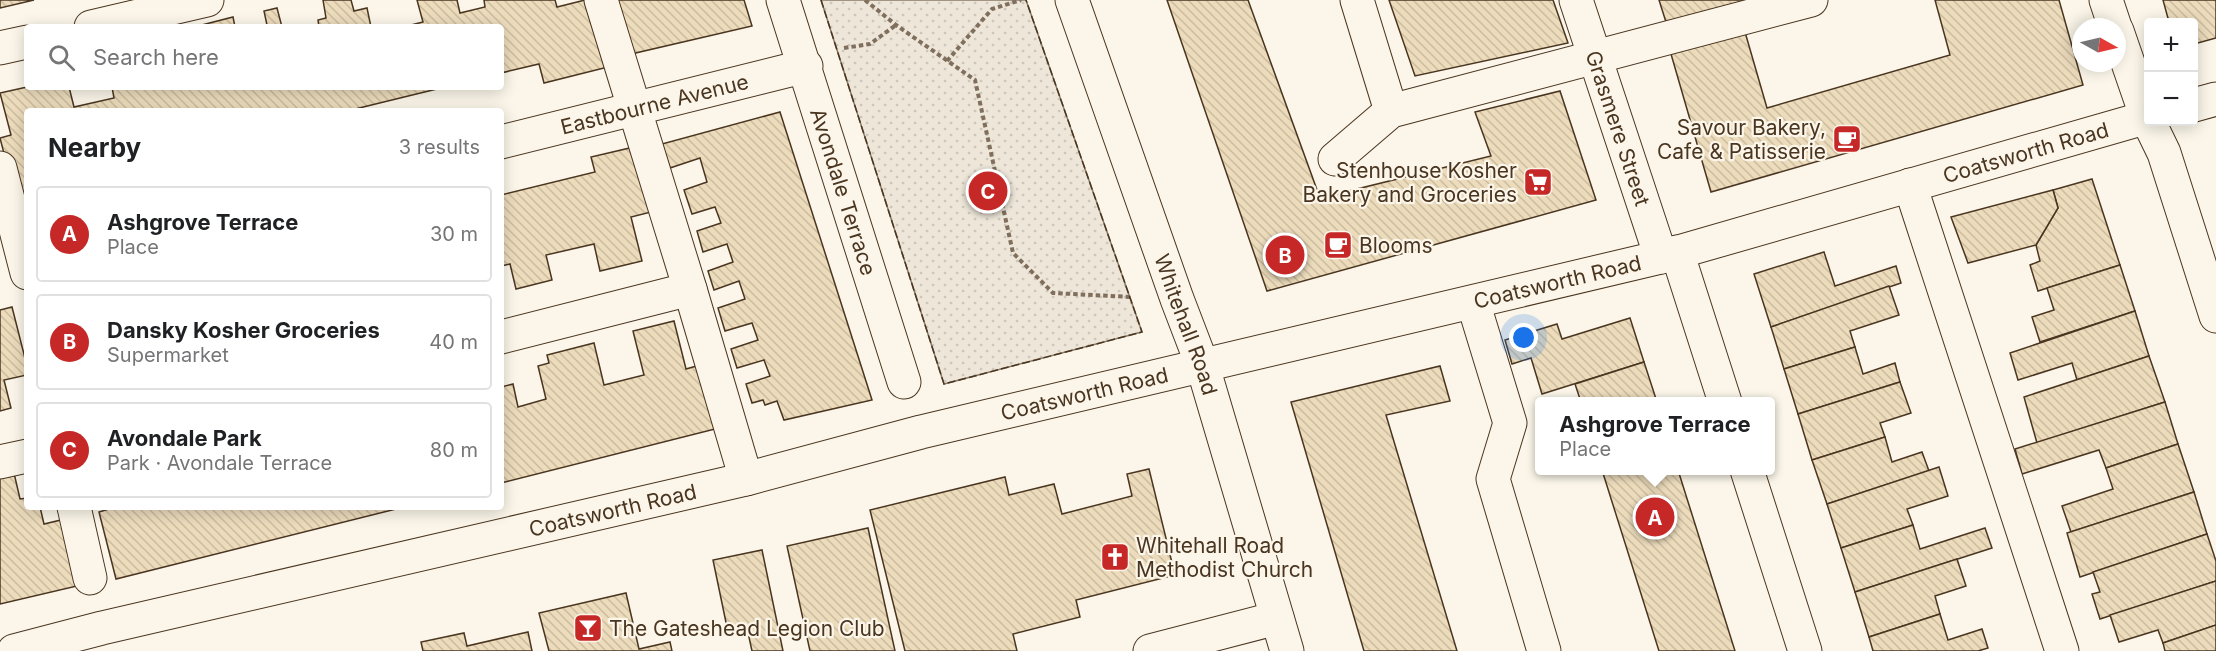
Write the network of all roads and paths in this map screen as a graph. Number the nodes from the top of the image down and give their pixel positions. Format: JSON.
{"nodes":[{"id":1,"x":207,"y":0,"type":"edge"},
{"id":2,"x":601,"y":0,"type":"edge"},
{"id":3,"x":783,"y":0,"type":"edge"},
{"id":4,"x":865,"y":0,"type":"edge"},
{"id":5,"x":1021,"y":0,"type":"edge"},
{"id":6,"x":1072,"y":0,"type":"edge"},
{"id":7,"x":1356,"y":0,"type":"edge"},
{"id":8,"x":1576,"y":0,"type":"edge"},
{"id":9,"x":1811,"y":0,"type":"edge"},
{"id":10,"x":2106,"y":0,"type":"edge"},
{"id":11,"x":2112,"y":18,"type":"edge"},
{"id":12,"x":105,"y":24,"type":"edge"},
{"id":13,"x":897,"y":25,"type":"junction"},
{"id":14,"x":24,"y":43,"type":"edge"},
{"id":15,"x":0,"y":48,"type":"edge"},
{"id":16,"x":801,"y":51,"type":"junction"},
{"id":17,"x":1595,"y":57,"type":"junction"},
{"id":18,"x":2126,"y":58,"type":"edge"},
{"id":19,"x":947,"y":61,"type":"junction"},
{"id":20,"x":2216,"y":99,"type":"edge"},
{"id":21,"x":2198,"y":104,"type":"edge"},
{"id":22,"x":2144,"y":108,"type":"edge"},
{"id":23,"x":635,"y":109,"type":"junction"},
{"id":24,"x":1391,"y":111,"type":"junction"},
{"id":25,"x":2144,"y":118,"type":"edge"},
{"id":26,"x":2151,"y":126,"type":"edge"},
{"id":27,"x":504,"y":141,"type":"edge"},
{"id":28,"x":1335,"y":159,"type":"dead end"},
{"id":29,"x":0,"y":168,"type":"edge"},
{"id":30,"x":1910,"y":185,"type":"junction"},
{"id":31,"x":1669,"y":255,"type":"junction"},
{"id":32,"x":20,"y":264,"type":"edge"},
{"id":33,"x":690,"y":289,"type":"junction"},
{"id":34,"x":1177,"y":300,"type":"junction"},
{"id":35,"x":1473,"y":302,"type":"junction"},
{"id":36,"x":2216,"y":316,"type":"edge"},
{"id":37,"x":504,"y":336,"type":"edge"},
{"id":38,"x":1203,"y":366,"type":"junction"},
{"id":39,"x":904,"y":382,"type":"dead end"},
{"id":40,"x":1723,"y":397,"type":"edge"},
{"id":41,"x":24,"y":457,"type":"edge"},
{"id":42,"x":0,"y":462,"type":"edge"},
{"id":43,"x":1748,"y":475,"type":"edge"},
{"id":44,"x":746,"y":479,"type":"junction"},
{"id":45,"x":75,"y":510,"type":"edge"},
{"id":46,"x":90,"y":578,"type":"dead end"},
{"id":47,"x":1277,"y":618,"type":"junction"},
{"id":48,"x":14,"y":651,"type":"edge"},
{"id":49,"x":1150,"y":651,"type":"edge"},
{"id":50,"x":1287,"y":651,"type":"edge"},
{"id":51,"x":1544,"y":651,"type":"edge"},
{"id":52,"x":1805,"y":651,"type":"edge"},
{"id":53,"x":2062,"y":651,"type":"edge"}],
"edges":[{"from":1,"to":12,"type":"street"},
{"from":2,"to":23,"type":"street"},
{"from":3,"to":16,"type":"street","name":"Avondale Terrace"},
{"from":4,"to":13,"type":"path"},
{"from":5,"to":19,"type":"path"},
{"from":6,"to":34,"type":"street","name":"Whitehall Road"},
{"from":7,"to":24,"type":"street"},
{"from":8,"to":17,"type":"street","name":"Grasmere Street"},
{"from":9,"to":17,"type":"street"},
{"from":10,"to":11,"type":"street"},
{"from":13,"to":16,"type":"path"},
{"from":13,"to":19,"type":"path"},
{"from":14,"to":15,"type":"street"},
{"from":16,"to":23,"type":"street","name":"Eastbourne Avenue"},
{"from":16,"to":39,"type":"street","name":"Avondale Terrace"},
{"from":17,"to":24,"type":"street"},
{"from":17,"to":31,"type":"street","name":"Grasmere Street"},
{"from":18,"to":22,"type":"street"},
{"from":19,"to":34,"type":"path"},
{"from":20,"to":21,"type":"street"},
{"from":23,"to":27,"type":"street","name":"Eastbourne Avenue"},
{"from":23,"to":33,"type":"street"},
{"from":24,"to":28,"type":"street"},
{"from":25,"to":30,"type":"street","name":"Coatsworth Road"},
{"from":26,"to":36,"type":"street"},
{"from":29,"to":32,"type":"street"},
{"from":30,"to":31,"type":"street","name":"Coatsworth Road"},
{"from":30,"to":53,"type":"street"},
{"from":31,"to":35,"type":"street","name":"Coatsworth Road"},
{"from":31,"to":40,"type":"street","name":"Grasmere Street"},
{"from":33,"to":37,"type":"street"},
{"from":33,"to":44,"type":"street"},
{"from":34,"to":38,"type":"street","name":"Whitehall Road"},
{"from":35,"to":38,"type":"street","name":"Coatsworth Road"},
{"from":35,"to":51,"type":"street"},
{"from":38,"to":44,"type":"street","name":"Coatsworth Road"},
{"from":38,"to":47,"type":"street","name":"Whitehall Road"},
{"from":41,"to":42,"type":"street"},
{"from":43,"to":52,"type":"street"},
{"from":44,"to":48,"type":"street","name":"Coatsworth Road"},
{"from":45,"to":46,"type":"street"},
{"from":47,"to":49,"type":"street"},
{"from":47,"to":50,"type":"street","name":"Whitehall Road"}]}
